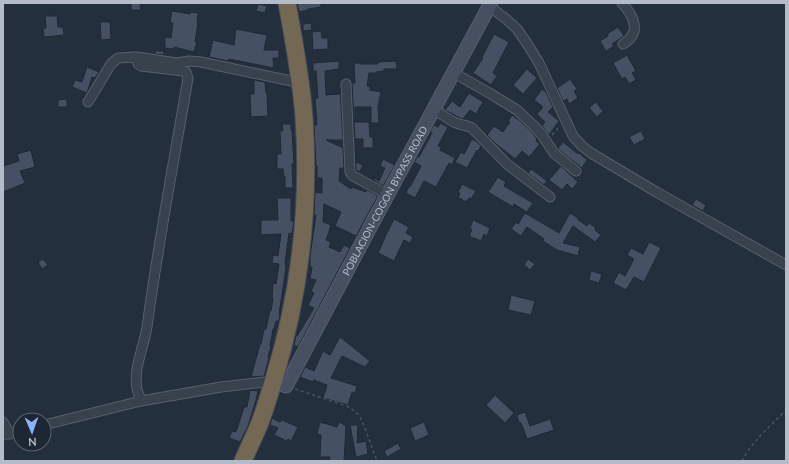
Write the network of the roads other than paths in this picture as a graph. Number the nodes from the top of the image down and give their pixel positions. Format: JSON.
{"nodes":[{"id":1,"x":287,"y":3,"type":"edge"},
{"id":2,"x":622,"y":3,"type":"edge"},
{"id":3,"x":490,"y":5,"type":"edge"},
{"id":4,"x":623,"y":44,"type":"dead end"},
{"id":5,"x":136,"y":57,"type":"junction"},
{"id":6,"x":454,"y":73,"type":"junction"},
{"id":7,"x":300,"y":83,"type":"junction"},
{"id":8,"x":346,"y":84,"type":"dead end"},
{"id":9,"x":88,"y":102,"type":"dead end"},
{"id":10,"x":434,"y":109,"type":"junction"},
{"id":11,"x":576,"y":171,"type":"dead end"},
{"id":12,"x":388,"y":195,"type":"junction"},
{"id":13,"x":550,"y":197,"type":"dead end"},
{"id":14,"x":786,"y":265,"type":"edge"},
{"id":15,"x":280,"y":384,"type":"junction"},
{"id":16,"x":141,"y":401,"type":"junction"},
{"id":17,"x":3,"y":422,"type":"edge"},
{"id":18,"x":52,"y":423,"type":"edge"},
{"id":19,"x":6,"y":434,"type":"edge"},
{"id":20,"x":242,"y":461,"type":"edge"}],
"edges":[{"from":1,"to":7,"type":"highway"},
{"from":2,"to":4,"type":"street"},
{"from":3,"to":6,"type":"main road","name":"POBLACION-COGON BYPASS ROAD"},
{"from":3,"to":14,"type":"street"},
{"from":5,"to":7,"type":"street"},
{"from":5,"to":9,"type":"street"},
{"from":5,"to":16,"type":"street"},
{"from":6,"to":10,"type":"main road","name":"POBLACION-COGON BYPASS ROAD"},
{"from":6,"to":11,"type":"street"},
{"from":7,"to":15,"type":"highway"},
{"from":8,"to":12,"type":"street"},
{"from":10,"to":12,"type":"main road","name":"POBLACION-COGON BYPASS ROAD"},
{"from":10,"to":13,"type":"street"},
{"from":12,"to":15,"type":"main road","name":"POBLACION-COGON BYPASS ROAD"},
{"from":15,"to":16,"type":"street"},
{"from":15,"to":20,"type":"highway"},
{"from":16,"to":18,"type":"street"},
{"from":17,"to":19,"type":"street"}]}
